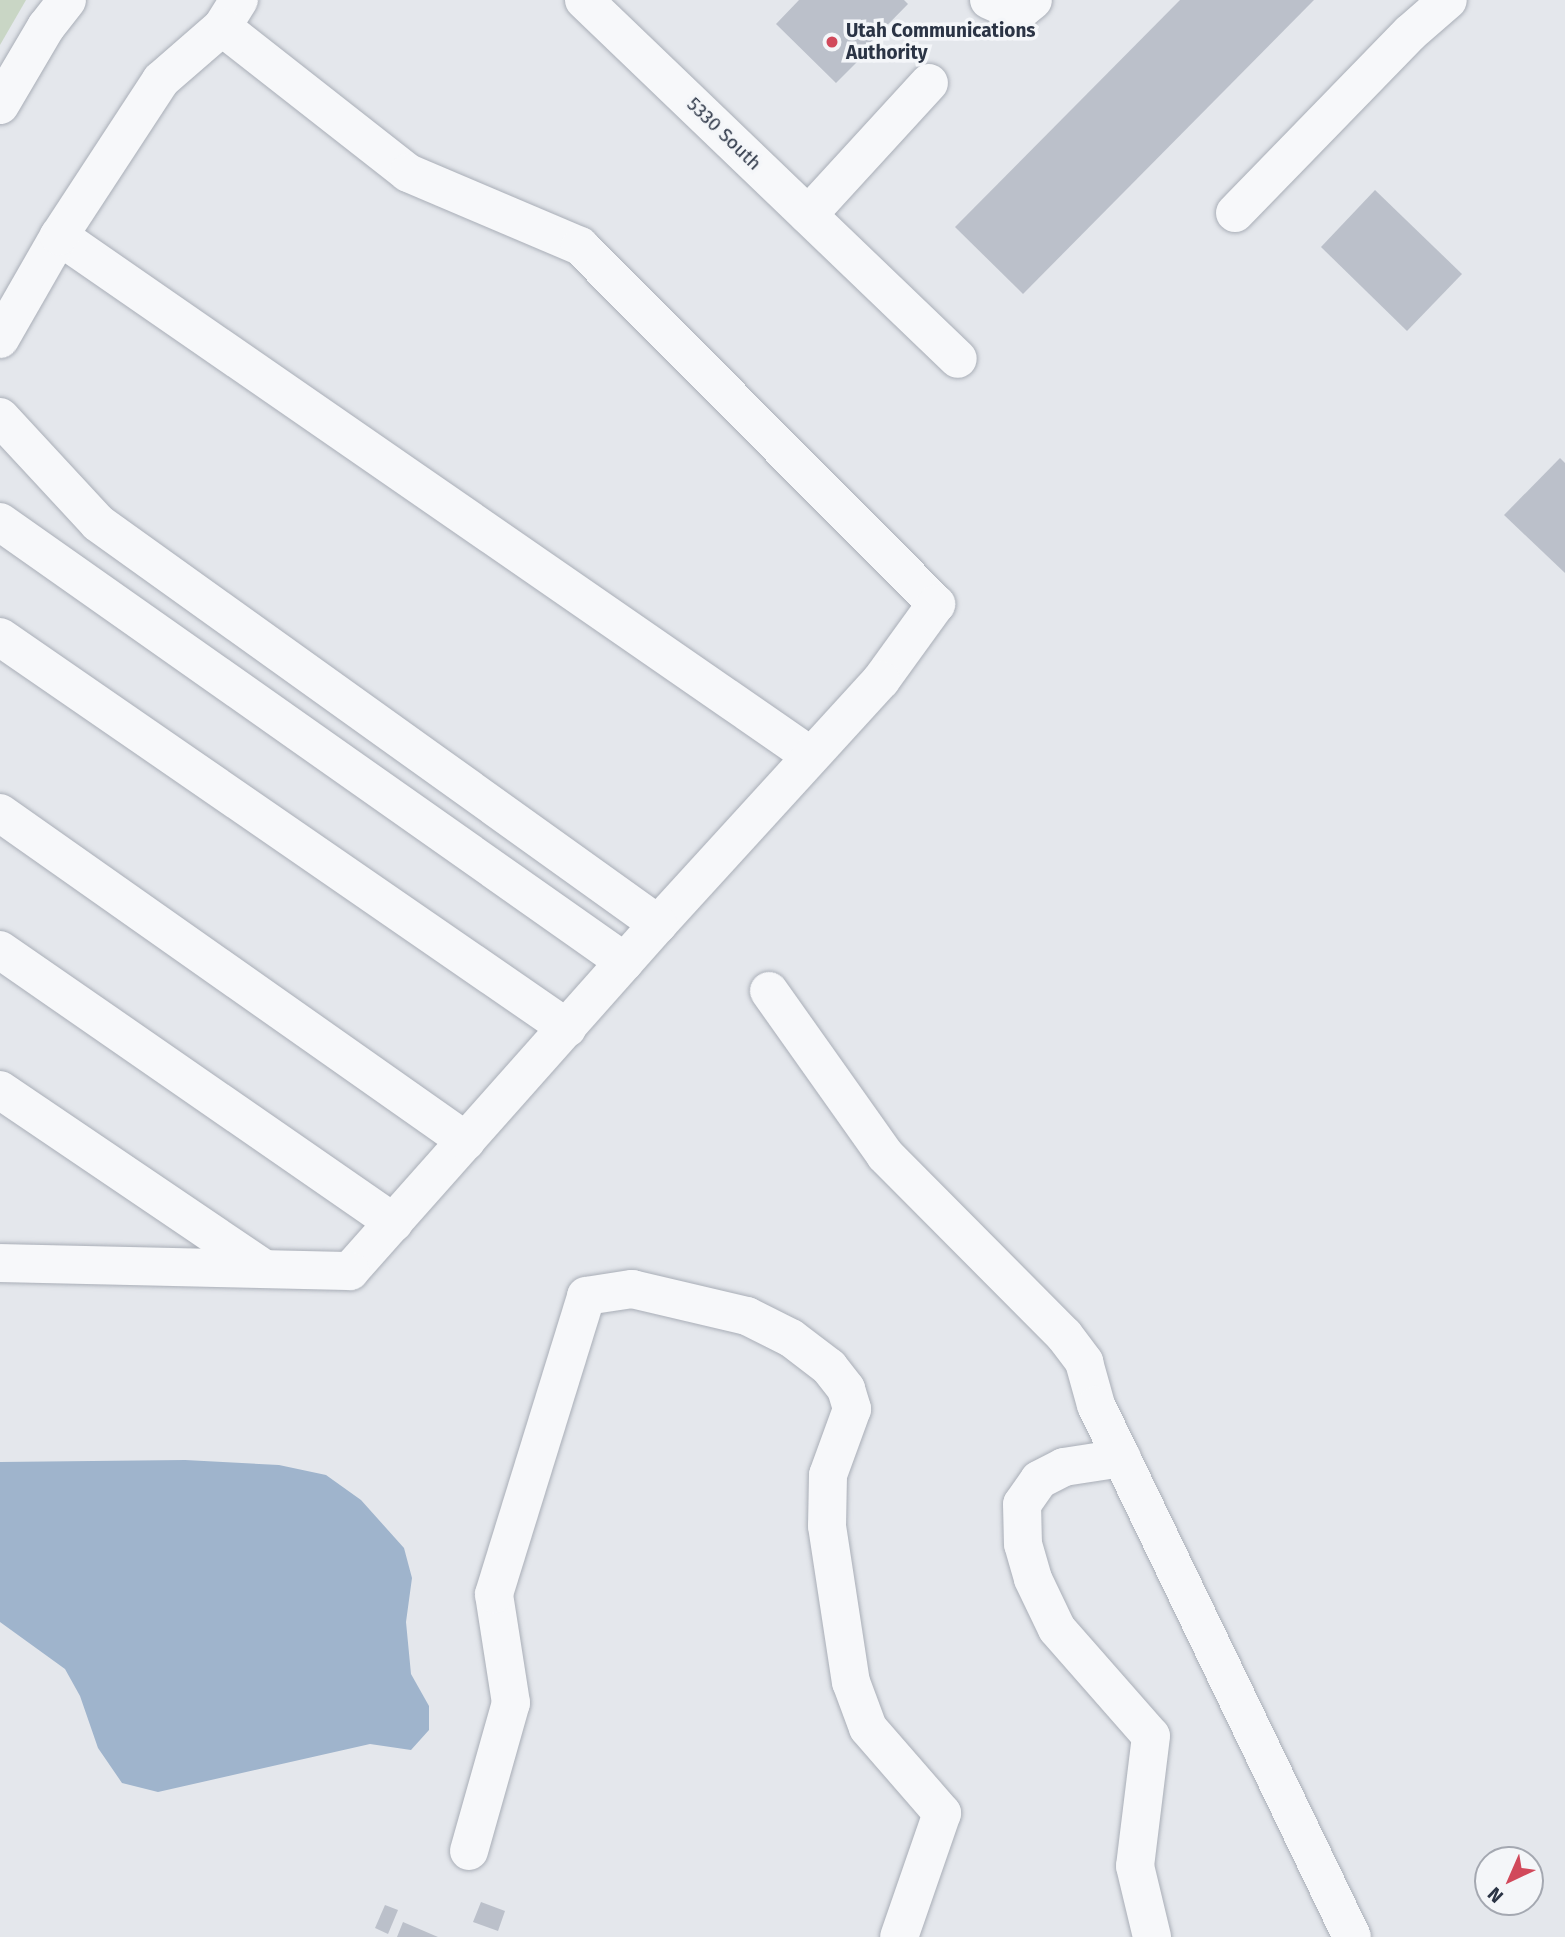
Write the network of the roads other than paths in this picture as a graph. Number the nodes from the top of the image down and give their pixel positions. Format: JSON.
{"nodes":[{"id":1,"x":67,"y":0,"type":"edge"},
{"id":2,"x":584,"y":0,"type":"edge"},
{"id":3,"x":989,"y":0,"type":"edge"},
{"id":4,"x":1033,"y":0,"type":"edge"},
{"id":5,"x":1448,"y":0,"type":"edge"},
{"id":6,"x":231,"y":14,"type":"edge"},
{"id":7,"x":929,"y":83,"type":"dead end"},
{"id":8,"x":0,"y":105,"type":"edge"},
{"id":9,"x":1235,"y":213,"type":"dead end"},
{"id":10,"x":808,"y":215,"type":"junction"},
{"id":11,"x":59,"y":236,"type":"junction"},
{"id":12,"x":0,"y":339,"type":"edge"},
{"id":13,"x":958,"y":359,"type":"dead end"},
{"id":14,"x":0,"y":417,"type":"edge"},
{"id":15,"x":0,"y":522,"type":"edge"},
{"id":16,"x":0,"y":637,"type":"edge"},
{"id":17,"x":811,"y":755,"type":"junction"},
{"id":18,"x":0,"y":813,"type":"edge"},
{"id":19,"x":658,"y":924,"type":"junction"},
{"id":20,"x":0,"y":950,"type":"edge"},
{"id":21,"x":625,"y":962,"type":"junction"},
{"id":22,"x":769,"y":991,"type":"dead end"},
{"id":23,"x":567,"y":1028,"type":"junction"},
{"id":24,"x":0,"y":1090,"type":"edge"},
{"id":25,"x":466,"y":1141,"type":"junction"},
{"id":26,"x":394,"y":1223,"type":"junction"},
{"id":27,"x":0,"y":1263,"type":"edge"},
{"id":28,"x":261,"y":1267,"type":"junction"},
{"id":29,"x":1122,"y":1458,"type":"junction"},
{"id":30,"x":470,"y":1851,"type":"dead end"},
{"id":31,"x":899,"y":1937,"type":"edge"},
{"id":32,"x":1152,"y":1937,"type":"edge"},
{"id":33,"x":1352,"y":1937,"type":"edge"}],
"edges":[{"from":1,"to":8,"type":"street"},
{"from":2,"to":10,"type":"street","name":"5330 South"},
{"from":3,"to":4,"type":"street"},
{"from":5,"to":9,"type":"street"},
{"from":6,"to":11,"type":"street"},
{"from":6,"to":17,"type":"street"},
{"from":7,"to":10,"type":"street"},
{"from":10,"to":13,"type":"street","name":"5330 South"},
{"from":11,"to":12,"type":"street"},
{"from":11,"to":17,"type":"street"},
{"from":14,"to":19,"type":"street"},
{"from":15,"to":21,"type":"street"},
{"from":16,"to":23,"type":"street"},
{"from":17,"to":19,"type":"street"},
{"from":18,"to":25,"type":"street"},
{"from":19,"to":21,"type":"street"},
{"from":20,"to":26,"type":"street"},
{"from":21,"to":23,"type":"street"},
{"from":22,"to":29,"type":"street"},
{"from":23,"to":25,"type":"street"},
{"from":24,"to":28,"type":"street"},
{"from":25,"to":26,"type":"street"},
{"from":26,"to":28,"type":"street"},
{"from":27,"to":28,"type":"street"},
{"from":29,"to":32,"type":"street"},
{"from":29,"to":33,"type":"street"},
{"from":30,"to":31,"type":"street"}]}
